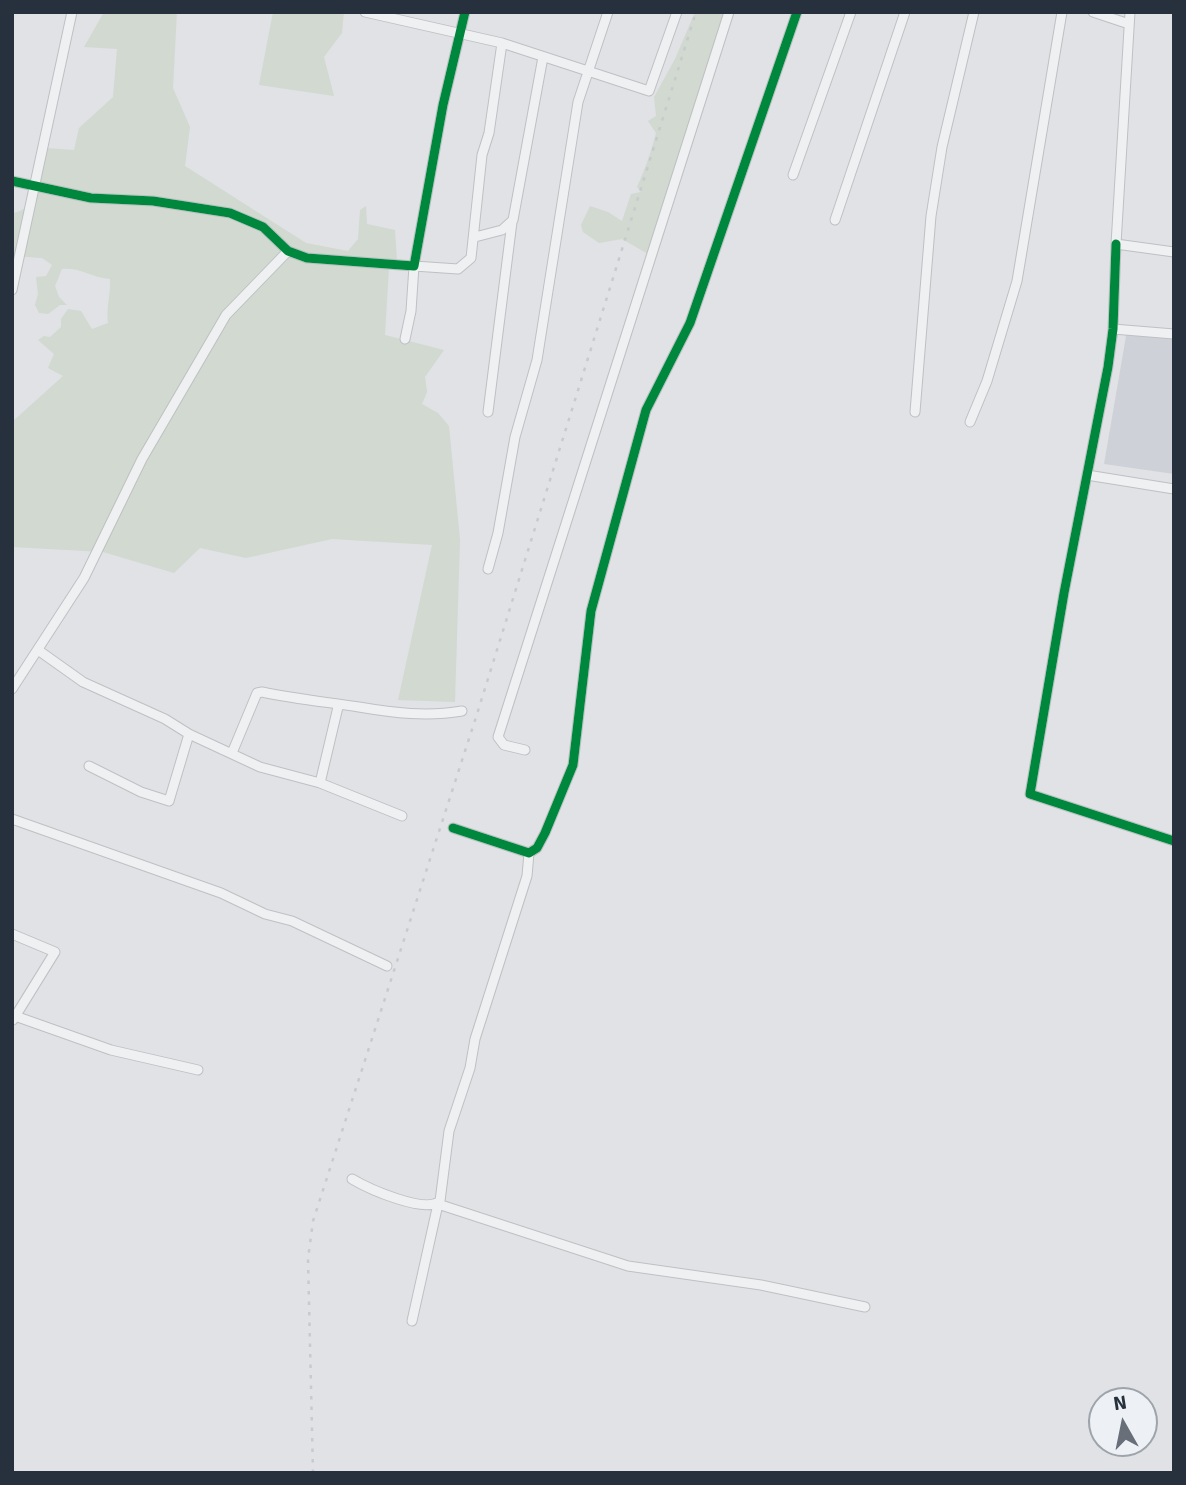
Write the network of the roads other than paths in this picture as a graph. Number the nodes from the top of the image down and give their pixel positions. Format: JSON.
{"nodes":[{"id":1,"x":72,"y":12,"type":"edge"},
{"id":2,"x":365,"y":12,"type":"edge"},
{"id":3,"x":465,"y":12,"type":"edge"},
{"id":4,"x":608,"y":12,"type":"edge"},
{"id":5,"x":677,"y":12,"type":"edge"},
{"id":6,"x":729,"y":12,"type":"edge"},
{"id":7,"x":797,"y":12,"type":"edge"},
{"id":8,"x":851,"y":12,"type":"edge"},
{"id":9,"x":905,"y":12,"type":"edge"},
{"id":10,"x":975,"y":12,"type":"edge"},
{"id":11,"x":1062,"y":12,"type":"edge"},
{"id":12,"x":1093,"y":12,"type":"edge"},
{"id":13,"x":1130,"y":12,"type":"edge"},
{"id":14,"x":1129,"y":24,"type":"junction"},
{"id":15,"x":458,"y":33,"type":"junction"},
{"id":16,"x":502,"y":43,"type":"junction"},
{"id":17,"x":543,"y":57,"type":"junction"},
{"id":18,"x":587,"y":72,"type":"junction"},
{"id":19,"x":793,"y":175,"type":"dead end"},
{"id":20,"x":12,"y":181,"type":"edge"},
{"id":21,"x":35,"y":184,"type":"junction"},
{"id":22,"x":513,"y":220,"type":"junction"},
{"id":23,"x":835,"y":220,"type":"dead end"},
{"id":24,"x":475,"y":237,"type":"junction"},
{"id":25,"x":1116,"y":244,"type":"junction"},
{"id":26,"x":288,"y":251,"type":"junction"},
{"id":27,"x":1174,"y":252,"type":"edge"},
{"id":28,"x":414,"y":266,"type":"junction"},
{"id":29,"x":12,"y":290,"type":"edge"},
{"id":30,"x":1113,"y":329,"type":"junction"},
{"id":31,"x":1174,"y":334,"type":"edge"},
{"id":32,"x":405,"y":338,"type":"dead end"},
{"id":33,"x":488,"y":412,"type":"dead end"},
{"id":34,"x":915,"y":412,"type":"dead end"},
{"id":35,"x":970,"y":422,"type":"dead end"},
{"id":36,"x":1087,"y":475,"type":"junction"},
{"id":37,"x":1174,"y":489,"type":"edge"},
{"id":38,"x":488,"y":569,"type":"dead end"},
{"id":39,"x":38,"y":650,"type":"junction"},
{"id":40,"x":12,"y":689,"type":"edge"},
{"id":41,"x":338,"y":706,"type":"junction"},
{"id":42,"x":462,"y":711,"type":"dead end"},
{"id":43,"x":189,"y":734,"type":"junction"},
{"id":44,"x":525,"y":750,"type":"dead end"},
{"id":45,"x":232,"y":753,"type":"junction"},
{"id":46,"x":89,"y":766,"type":"dead end"},
{"id":47,"x":320,"y":783,"type":"junction"},
{"id":48,"x":402,"y":816,"type":"dead end"},
{"id":49,"x":12,"y":819,"type":"edge"},
{"id":50,"x":453,"y":828,"type":"dead end"},
{"id":51,"x":1174,"y":841,"type":"edge"},
{"id":52,"x":529,"y":853,"type":"junction"},
{"id":53,"x":12,"y":934,"type":"edge"},
{"id":54,"x":387,"y":966,"type":"dead end"},
{"id":55,"x":14,"y":1019,"type":"edge"},
{"id":56,"x":198,"y":1070,"type":"dead end"},
{"id":57,"x":352,"y":1179,"type":"dead end"},
{"id":58,"x":438,"y":1204,"type":"junction"},
{"id":59,"x":865,"y":1307,"type":"dead end"},
{"id":60,"x":412,"y":1321,"type":"dead end"}],
"edges":[{"from":1,"to":21,"type":"street"},
{"from":2,"to":15,"type":"street"},
{"from":3,"to":15,"type":"street"},
{"from":4,"to":18,"type":"street"},
{"from":5,"to":18,"type":"street"},
{"from":6,"to":44,"type":"street"},
{"from":7,"to":52,"type":"street"},
{"from":8,"to":19,"type":"street"},
{"from":9,"to":23,"type":"street"},
{"from":10,"to":34,"type":"street"},
{"from":11,"to":35,"type":"street"},
{"from":12,"to":14,"type":"street"},
{"from":13,"to":14,"type":"street"},
{"from":14,"to":25,"type":"street"},
{"from":15,"to":16,"type":"street"},
{"from":15,"to":28,"type":"street"},
{"from":16,"to":17,"type":"street"},
{"from":16,"to":24,"type":"street"},
{"from":17,"to":18,"type":"street"},
{"from":17,"to":22,"type":"street"},
{"from":18,"to":38,"type":"street"},
{"from":20,"to":21,"type":"street"},
{"from":21,"to":26,"type":"street"},
{"from":21,"to":29,"type":"street"},
{"from":22,"to":24,"type":"street"},
{"from":22,"to":33,"type":"street"},
{"from":24,"to":28,"type":"street"},
{"from":25,"to":27,"type":"street"},
{"from":25,"to":30,"type":"street"},
{"from":26,"to":28,"type":"street"},
{"from":26,"to":39,"type":"street"},
{"from":28,"to":32,"type":"street"},
{"from":30,"to":31,"type":"street"},
{"from":30,"to":36,"type":"street"},
{"from":36,"to":37,"type":"street"},
{"from":36,"to":51,"type":"street"},
{"from":39,"to":40,"type":"street"},
{"from":39,"to":43,"type":"street"},
{"from":41,"to":42,"type":"street"},
{"from":41,"to":45,"type":"street"},
{"from":41,"to":47,"type":"street"},
{"from":43,"to":45,"type":"street"},
{"from":43,"to":46,"type":"street"},
{"from":45,"to":47,"type":"street"},
{"from":47,"to":48,"type":"street"},
{"from":49,"to":54,"type":"street"},
{"from":50,"to":52,"type":"street"},
{"from":52,"to":58,"type":"street"},
{"from":53,"to":55,"type":"street"},
{"from":55,"to":56,"type":"street"},
{"from":57,"to":58,"type":"street"},
{"from":58,"to":59,"type":"street"},
{"from":58,"to":60,"type":"street"}]}
